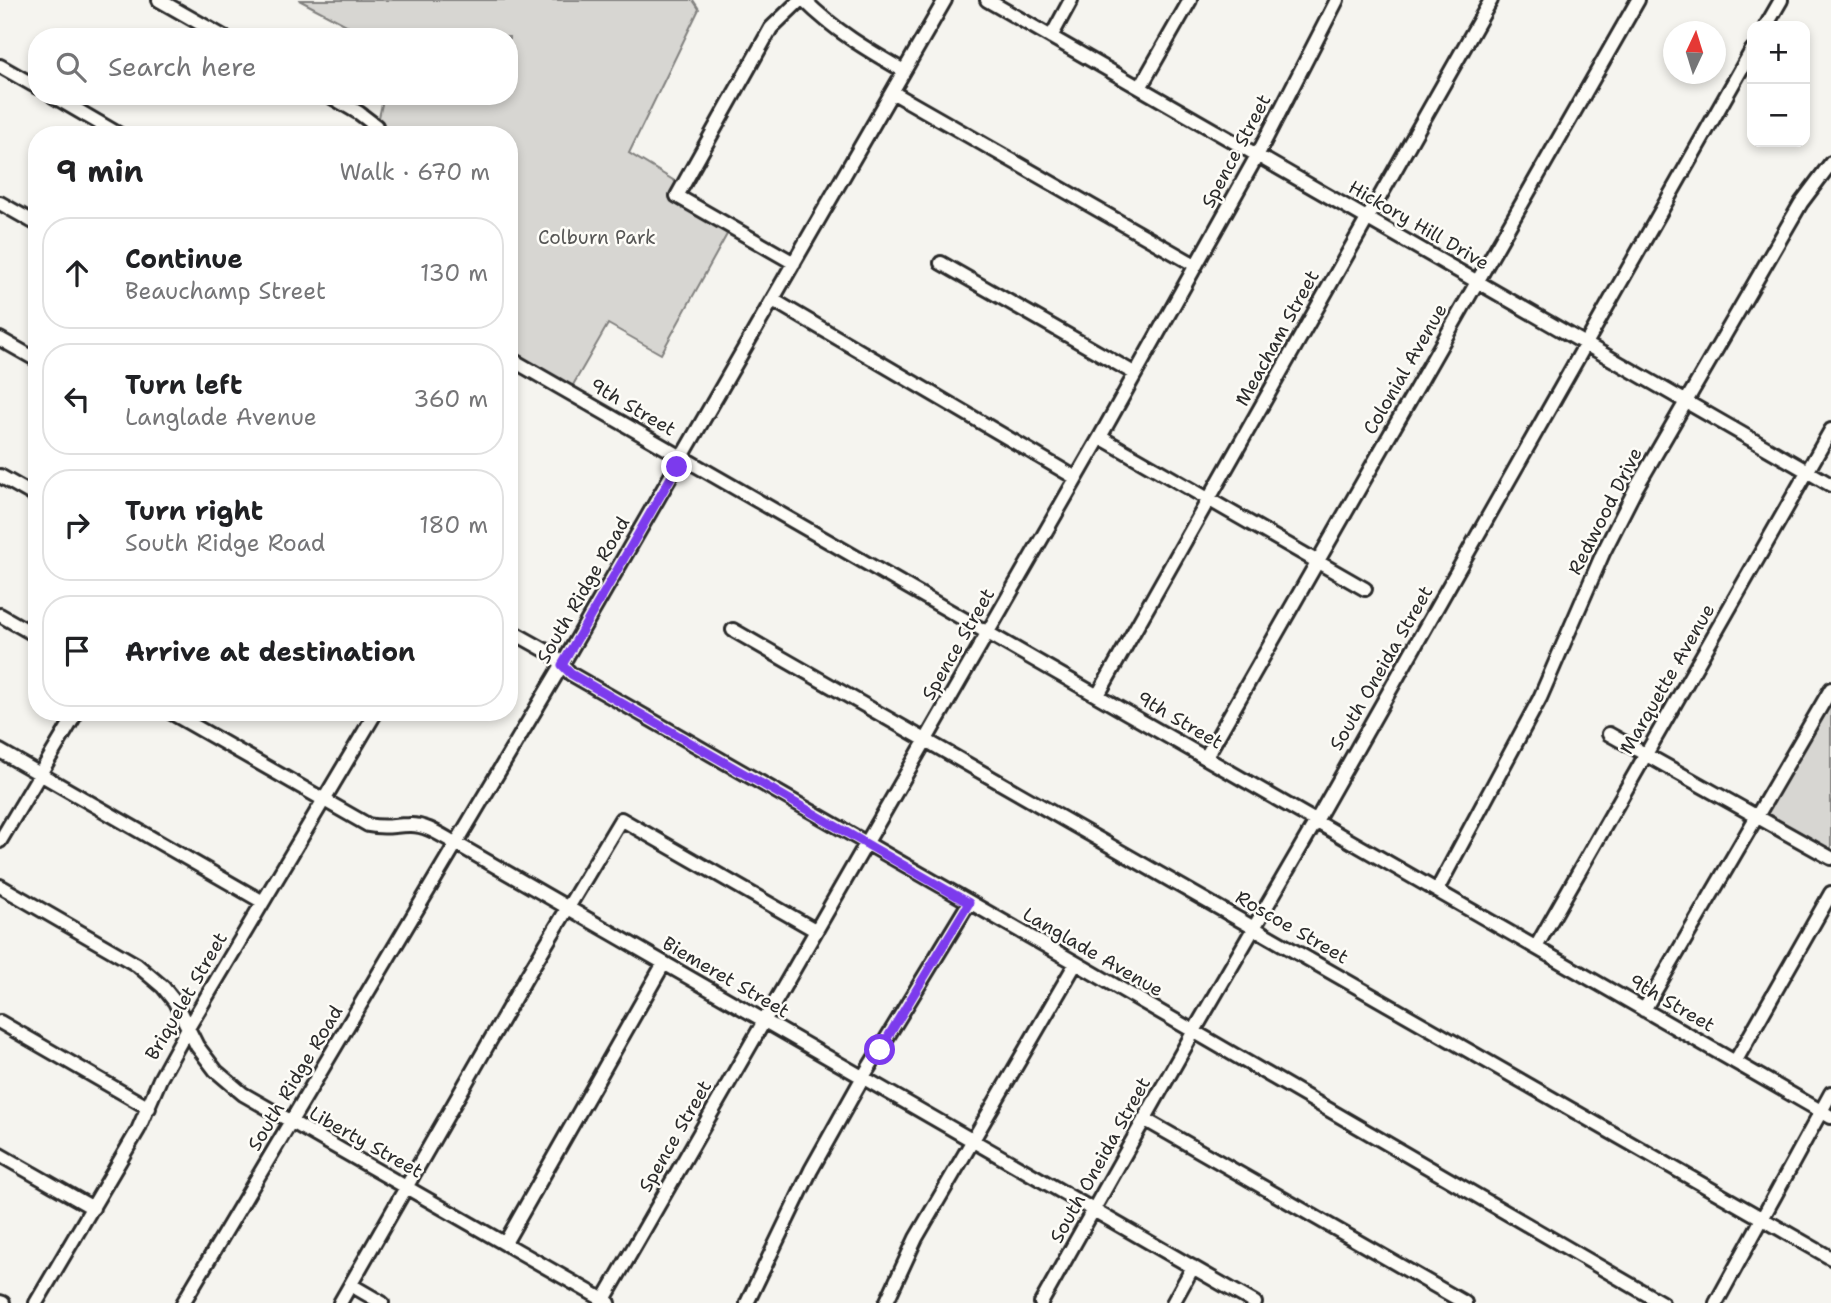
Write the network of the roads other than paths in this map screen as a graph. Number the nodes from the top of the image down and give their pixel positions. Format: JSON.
{"nodes":[{"id":1,"x":159,"y":0,"type":"edge"},
{"id":2,"x":802,"y":0,"type":"edge"},
{"id":3,"x":944,"y":0,"type":"edge"},
{"id":4,"x":987,"y":0,"type":"edge"},
{"id":5,"x":1071,"y":0,"type":"edge"},
{"id":6,"x":1191,"y":0,"type":"edge"},
{"id":7,"x":1337,"y":0,"type":"edge"},
{"id":8,"x":1491,"y":0,"type":"edge"},
{"id":9,"x":1638,"y":0,"type":"edge"},
{"id":10,"x":1781,"y":0,"type":"edge"},
{"id":11,"x":1769,"y":21,"type":"edge"},
{"id":12,"x":209,"y":28,"type":"edge"},
{"id":13,"x":1051,"y":37,"type":"junction"},
{"id":14,"x":1747,"y":59,"type":"edge"},
{"id":15,"x":0,"y":66,"type":"edge"},
{"id":16,"x":904,"y":71,"type":"junction"},
{"id":17,"x":28,"y":82,"type":"edge"},
{"id":18,"x":1141,"y":86,"type":"junction"},
{"id":19,"x":892,"y":92,"type":"junction"},
{"id":20,"x":68,"y":105,"type":"edge"},
{"id":21,"x":345,"y":105,"type":"edge"},
{"id":22,"x":105,"y":126,"type":"edge"},
{"id":23,"x":376,"y":126,"type":"edge"},
{"id":24,"x":1258,"y":154,"type":"junction"},
{"id":25,"x":1831,"y":163,"type":"edge"},
{"id":26,"x":0,"y":203,"type":"edge"},
{"id":27,"x":1367,"y":217,"type":"junction"},
{"id":28,"x":28,"y":219,"type":"edge"},
{"id":29,"x":794,"y":263,"type":"junction"},
{"id":30,"x":942,"y":263,"type":"dead end"},
{"id":31,"x":1195,"y":265,"type":"junction"},
{"id":32,"x":1478,"y":281,"type":"junction"},
{"id":33,"x":773,"y":300,"type":"junction"},
{"id":34,"x":0,"y":339,"type":"edge"},
{"id":35,"x":1586,"y":343,"type":"junction"},
{"id":36,"x":28,"y":355,"type":"edge"},
{"id":37,"x":518,"y":363,"type":"edge"},
{"id":38,"x":1134,"y":373,"type":"junction"},
{"id":39,"x":1686,"y":400,"type":"junction"},
{"id":40,"x":1831,"y":430,"type":"edge"},
{"id":41,"x":1100,"y":437,"type":"junction"},
{"id":42,"x":683,"y":457,"type":"junction"},
{"id":43,"x":1807,"y":471,"type":"junction"},
{"id":44,"x":0,"y":476,"type":"edge"},
{"id":45,"x":1076,"y":478,"type":"junction"},
{"id":46,"x":1831,"y":485,"type":"edge"},
{"id":47,"x":28,"y":492,"type":"edge"},
{"id":48,"x":1208,"y":499,"type":"junction"},
{"id":49,"x":1318,"y":562,"type":"junction"},
{"id":50,"x":1364,"y":589,"type":"dead end"},
{"id":51,"x":0,"y":615,"type":"edge"},
{"id":52,"x":733,"y":630,"type":"dead end"},
{"id":53,"x":28,"y":631,"type":"edge"},
{"id":54,"x":987,"y":632,"type":"junction"},
{"id":55,"x":518,"y":635,"type":"edge"},
{"id":56,"x":562,"y":665,"type":"junction"},
{"id":57,"x":1831,"y":689,"type":"edge"},
{"id":58,"x":1098,"y":695,"type":"junction"},
{"id":59,"x":72,"y":721,"type":"edge"},
{"id":60,"x":186,"y":721,"type":"edge"},
{"id":61,"x":371,"y":721,"type":"edge"},
{"id":62,"x":1609,"y":734,"type":"dead end"},
{"id":63,"x":926,"y":739,"type":"junction"},
{"id":64,"x":0,"y":751,"type":"edge"},
{"id":65,"x":1646,"y":754,"type":"junction"},
{"id":66,"x":1206,"y":758,"type":"junction"},
{"id":67,"x":40,"y":774,"type":"junction"},
{"id":68,"x":324,"y":800,"type":"junction"},
{"id":69,"x":1757,"y":816,"type":"junction"},
{"id":70,"x":1316,"y":821,"type":"junction"},
{"id":71,"x":0,"y":841,"type":"edge"},
{"id":72,"x":865,"y":843,"type":"junction"},
{"id":73,"x":457,"y":844,"type":"junction"},
{"id":74,"x":1831,"y":858,"type":"edge"},
{"id":75,"x":0,"y":886,"type":"edge"},
{"id":76,"x":1437,"y":890,"type":"junction"},
{"id":77,"x":1831,"y":893,"type":"edge"},
{"id":78,"x":263,"y":902,"type":"junction"},
{"id":79,"x":969,"y":903,"type":"junction"},
{"id":80,"x":568,"y":908,"type":"junction"},
{"id":81,"x":1254,"y":927,"type":"junction"},
{"id":82,"x":815,"y":930,"type":"junction"},
{"id":83,"x":1536,"y":947,"type":"junction"},
{"id":84,"x":1076,"y":962,"type":"junction"},
{"id":85,"x":664,"y":963,"type":"junction"},
{"id":86,"x":1644,"y":1010,"type":"junction"},
{"id":87,"x":763,"y":1020,"type":"junction"},
{"id":88,"x":0,"y":1021,"type":"edge"},
{"id":89,"x":188,"y":1028,"type":"junction"},
{"id":90,"x":1194,"y":1031,"type":"junction"},
{"id":91,"x":1735,"y":1062,"type":"junction"},
{"id":92,"x":863,"y":1077,"type":"junction"},
{"id":93,"x":1831,"y":1093,"type":"edge"},
{"id":94,"x":149,"y":1108,"type":"junction"},
{"id":95,"x":1826,"y":1114,"type":"edge"},
{"id":96,"x":1144,"y":1119,"type":"junction"},
{"id":97,"x":291,"y":1122,"type":"junction"},
{"id":98,"x":972,"y":1140,"type":"junction"},
{"id":99,"x":0,"y":1155,"type":"edge"},
{"id":100,"x":407,"y":1187,"type":"junction"},
{"id":101,"x":93,"y":1208,"type":"junction"},
{"id":102,"x":1093,"y":1210,"type":"junction"},
{"id":103,"x":1762,"y":1218,"type":"junction"},
{"id":104,"x":505,"y":1243,"type":"junction"},
{"id":105,"x":1831,"y":1258,"type":"edge"},
{"id":106,"x":1193,"y":1268,"type":"junction"},
{"id":107,"x":351,"y":1285,"type":"junction"},
{"id":108,"x":605,"y":1302,"type":"edge"},
{"id":109,"x":36,"y":1303,"type":"edge"},
{"id":110,"x":183,"y":1303,"type":"edge"},
{"id":111,"x":340,"y":1303,"type":"edge"},
{"id":112,"x":382,"y":1303,"type":"edge"},
{"id":113,"x":747,"y":1303,"type":"edge"},
{"id":114,"x":886,"y":1303,"type":"edge"},
{"id":115,"x":1041,"y":1303,"type":"edge"},
{"id":116,"x":1173,"y":1303,"type":"edge"},
{"id":117,"x":1255,"y":1303,"type":"edge"},
{"id":118,"x":1465,"y":1303,"type":"edge"},
{"id":119,"x":1662,"y":1303,"type":"edge"},
{"id":120,"x":1716,"y":1303,"type":"edge"}],
"edges":[{"from":1,"to":12,"type":"street"},
{"from":2,"to":16,"type":"street"},
{"from":2,"to":29,"type":"street"},
{"from":3,"to":16,"type":"street","name":"South Ridge Road"},
{"from":4,"to":13,"type":"street","name":"Hickory Hill Drive"},
{"from":5,"to":13,"type":"street"},
{"from":6,"to":18,"type":"street"},
{"from":7,"to":24,"type":"street","name":"Spence Street"},
{"from":8,"to":27,"type":"street","name":"Meacham Street"},
{"from":9,"to":32,"type":"street","name":"Colonial Avenue"},
{"from":10,"to":11,"type":"street"},
{"from":13,"to":18,"type":"street","name":"Hickory Hill Drive"},
{"from":14,"to":35,"type":"street","name":"South Oneida Street"},
{"from":15,"to":17,"type":"street"},
{"from":16,"to":19,"type":"street","name":"South Ridge Road"},
{"from":18,"to":24,"type":"street","name":"Hickory Hill Drive"},
{"from":19,"to":29,"type":"street","name":"South Ridge Road"},
{"from":19,"to":31,"type":"street"},
{"from":20,"to":22,"type":"street"},
{"from":21,"to":23,"type":"street"},
{"from":24,"to":27,"type":"street","name":"Hickory Hill Drive"},
{"from":24,"to":31,"type":"street","name":"Spence Street"},
{"from":25,"to":39,"type":"street","name":"Redwood Drive"},
{"from":26,"to":28,"type":"street"},
{"from":27,"to":32,"type":"street","name":"Hickory Hill Drive"},
{"from":27,"to":48,"type":"street","name":"Meacham Street"},
{"from":29,"to":33,"type":"street","name":"South Ridge Road"},
{"from":30,"to":38,"type":"street"},
{"from":31,"to":38,"type":"street","name":"Spence Street"},
{"from":32,"to":35,"type":"street","name":"Hickory Hill Drive"},
{"from":32,"to":49,"type":"street","name":"Colonial Avenue"},
{"from":33,"to":42,"type":"street","name":"South Ridge Road"},
{"from":33,"to":45,"type":"street"},
{"from":34,"to":36,"type":"street"},
{"from":35,"to":39,"type":"street","name":"Hickory Hill Drive"},
{"from":35,"to":70,"type":"street","name":"South Oneida Street"},
{"from":37,"to":42,"type":"street","name":"9th Street"},
{"from":38,"to":41,"type":"street","name":"Spence Street"},
{"from":39,"to":43,"type":"street","name":"Hickory Hill Drive"},
{"from":39,"to":76,"type":"street","name":"Redwood Drive"},
{"from":40,"to":43,"type":"street","name":"Marquette Avenue"},
{"from":41,"to":45,"type":"street","name":"Spence Street"},
{"from":41,"to":48,"type":"street"},
{"from":42,"to":54,"type":"street","name":"9th Street"},
{"from":42,"to":56,"type":"street","name":"South Ridge Road"},
{"from":43,"to":46,"type":"street","name":"Hickory Hill Drive"},
{"from":43,"to":65,"type":"street","name":"Marquette Avenue"},
{"from":44,"to":47,"type":"street"},
{"from":45,"to":54,"type":"street","name":"Spence Street"},
{"from":48,"to":49,"type":"street"},
{"from":48,"to":58,"type":"street","name":"Meacham Street"},
{"from":49,"to":50,"type":"street"},
{"from":49,"to":66,"type":"street","name":"Colonial Avenue"},
{"from":51,"to":53,"type":"street"},
{"from":52,"to":63,"type":"street","name":"Roscoe Street"},
{"from":54,"to":58,"type":"street","name":"9th Street"},
{"from":54,"to":63,"type":"street","name":"Spence Street"},
{"from":55,"to":56,"type":"street","name":"Langlade Avenue"},
{"from":56,"to":72,"type":"street","name":"Langlade Avenue"},
{"from":56,"to":73,"type":"street","name":"South Ridge Road"},
{"from":57,"to":69,"type":"street"},
{"from":58,"to":66,"type":"street","name":"9th Street"},
{"from":59,"to":67,"type":"street"},
{"from":60,"to":68,"type":"street","name":"Biemeret Street"},
{"from":61,"to":68,"type":"street","name":"Briquelet Street"},
{"from":62,"to":65,"type":"street"},
{"from":63,"to":72,"type":"street","name":"Spence Street"},
{"from":63,"to":81,"type":"street","name":"Roscoe Street"},
{"from":64,"to":67,"type":"street"},
{"from":65,"to":69,"type":"street"},
{"from":65,"to":83,"type":"street","name":"Marquette Avenue"},
{"from":66,"to":70,"type":"street","name":"9th Street"},
{"from":67,"to":71,"type":"street"},
{"from":67,"to":78,"type":"street"},
{"from":68,"to":73,"type":"street","name":"Biemeret Street"},
{"from":68,"to":78,"type":"street","name":"Briquelet Street"},
{"from":69,"to":74,"type":"street"},
{"from":69,"to":86,"type":"street"},
{"from":70,"to":76,"type":"street","name":"9th Street"},
{"from":70,"to":81,"type":"street","name":"South Oneida Street"},
{"from":72,"to":79,"type":"street","name":"Langlade Avenue"},
{"from":72,"to":82,"type":"street","name":"Spence Street"},
{"from":73,"to":80,"type":"street","name":"Biemeret Street"},
{"from":73,"to":97,"type":"street","name":"South Ridge Road"},
{"from":75,"to":89,"type":"street","name":"Liberty Street"},
{"from":76,"to":83,"type":"street","name":"9th Street"},
{"from":77,"to":91,"type":"street"},
{"from":78,"to":89,"type":"street","name":"Briquelet Street"},
{"from":79,"to":84,"type":"street","name":"Langlade Avenue"},
{"from":79,"to":92,"type":"street"},
{"from":80,"to":82,"type":"street"},
{"from":80,"to":85,"type":"street","name":"Biemeret Street"},
{"from":80,"to":100,"type":"street"},
{"from":81,"to":90,"type":"street","name":"South Oneida Street"},
{"from":81,"to":103,"type":"street","name":"Roscoe Street"},
{"from":82,"to":87,"type":"street","name":"Spence Street"},
{"from":83,"to":86,"type":"street","name":"9th Street"},
{"from":84,"to":90,"type":"street","name":"Langlade Avenue"},
{"from":84,"to":98,"type":"street"},
{"from":85,"to":87,"type":"street","name":"Biemeret Street"},
{"from":85,"to":104,"type":"street"},
{"from":86,"to":91,"type":"street","name":"9th Street"},
{"from":87,"to":92,"type":"street","name":"Biemeret Street"},
{"from":87,"to":108,"type":"street","name":"Spence Street"},
{"from":88,"to":94,"type":"street"},
{"from":89,"to":94,"type":"street","name":"Briquelet Street"},
{"from":89,"to":97,"type":"street","name":"Liberty Street"},
{"from":90,"to":96,"type":"street","name":"South Oneida Street"},
{"from":90,"to":119,"type":"street","name":"Langlade Avenue"},
{"from":91,"to":95,"type":"street","name":"9th Street"},
{"from":92,"to":98,"type":"street","name":"Biemeret Street"},
{"from":92,"to":113,"type":"street"},
{"from":93,"to":95,"type":"street"},
{"from":94,"to":101,"type":"street","name":"Briquelet Street"},
{"from":95,"to":103,"type":"street"},
{"from":96,"to":102,"type":"street","name":"South Oneida Street"},
{"from":96,"to":118,"type":"street"},
{"from":97,"to":100,"type":"street","name":"Liberty Street"},
{"from":97,"to":110,"type":"street","name":"South Ridge Road"},
{"from":98,"to":102,"type":"street","name":"Biemeret Street"},
{"from":98,"to":114,"type":"street"},
{"from":99,"to":101,"type":"street"},
{"from":100,"to":104,"type":"street","name":"Liberty Street"},
{"from":100,"to":107,"type":"street"},
{"from":101,"to":109,"type":"street","name":"Briquelet Street"},
{"from":102,"to":106,"type":"street","name":"Biemeret Street"},
{"from":102,"to":115,"type":"street","name":"South Oneida Street"},
{"from":103,"to":105,"type":"street","name":"Roscoe Street"},
{"from":103,"to":120,"type":"street"},
{"from":104,"to":108,"type":"street","name":"Liberty Street"},
{"from":106,"to":116,"type":"street"},
{"from":106,"to":117,"type":"street","name":"Biemeret Street"},
{"from":107,"to":111,"type":"street"},
{"from":107,"to":112,"type":"street"}]}
